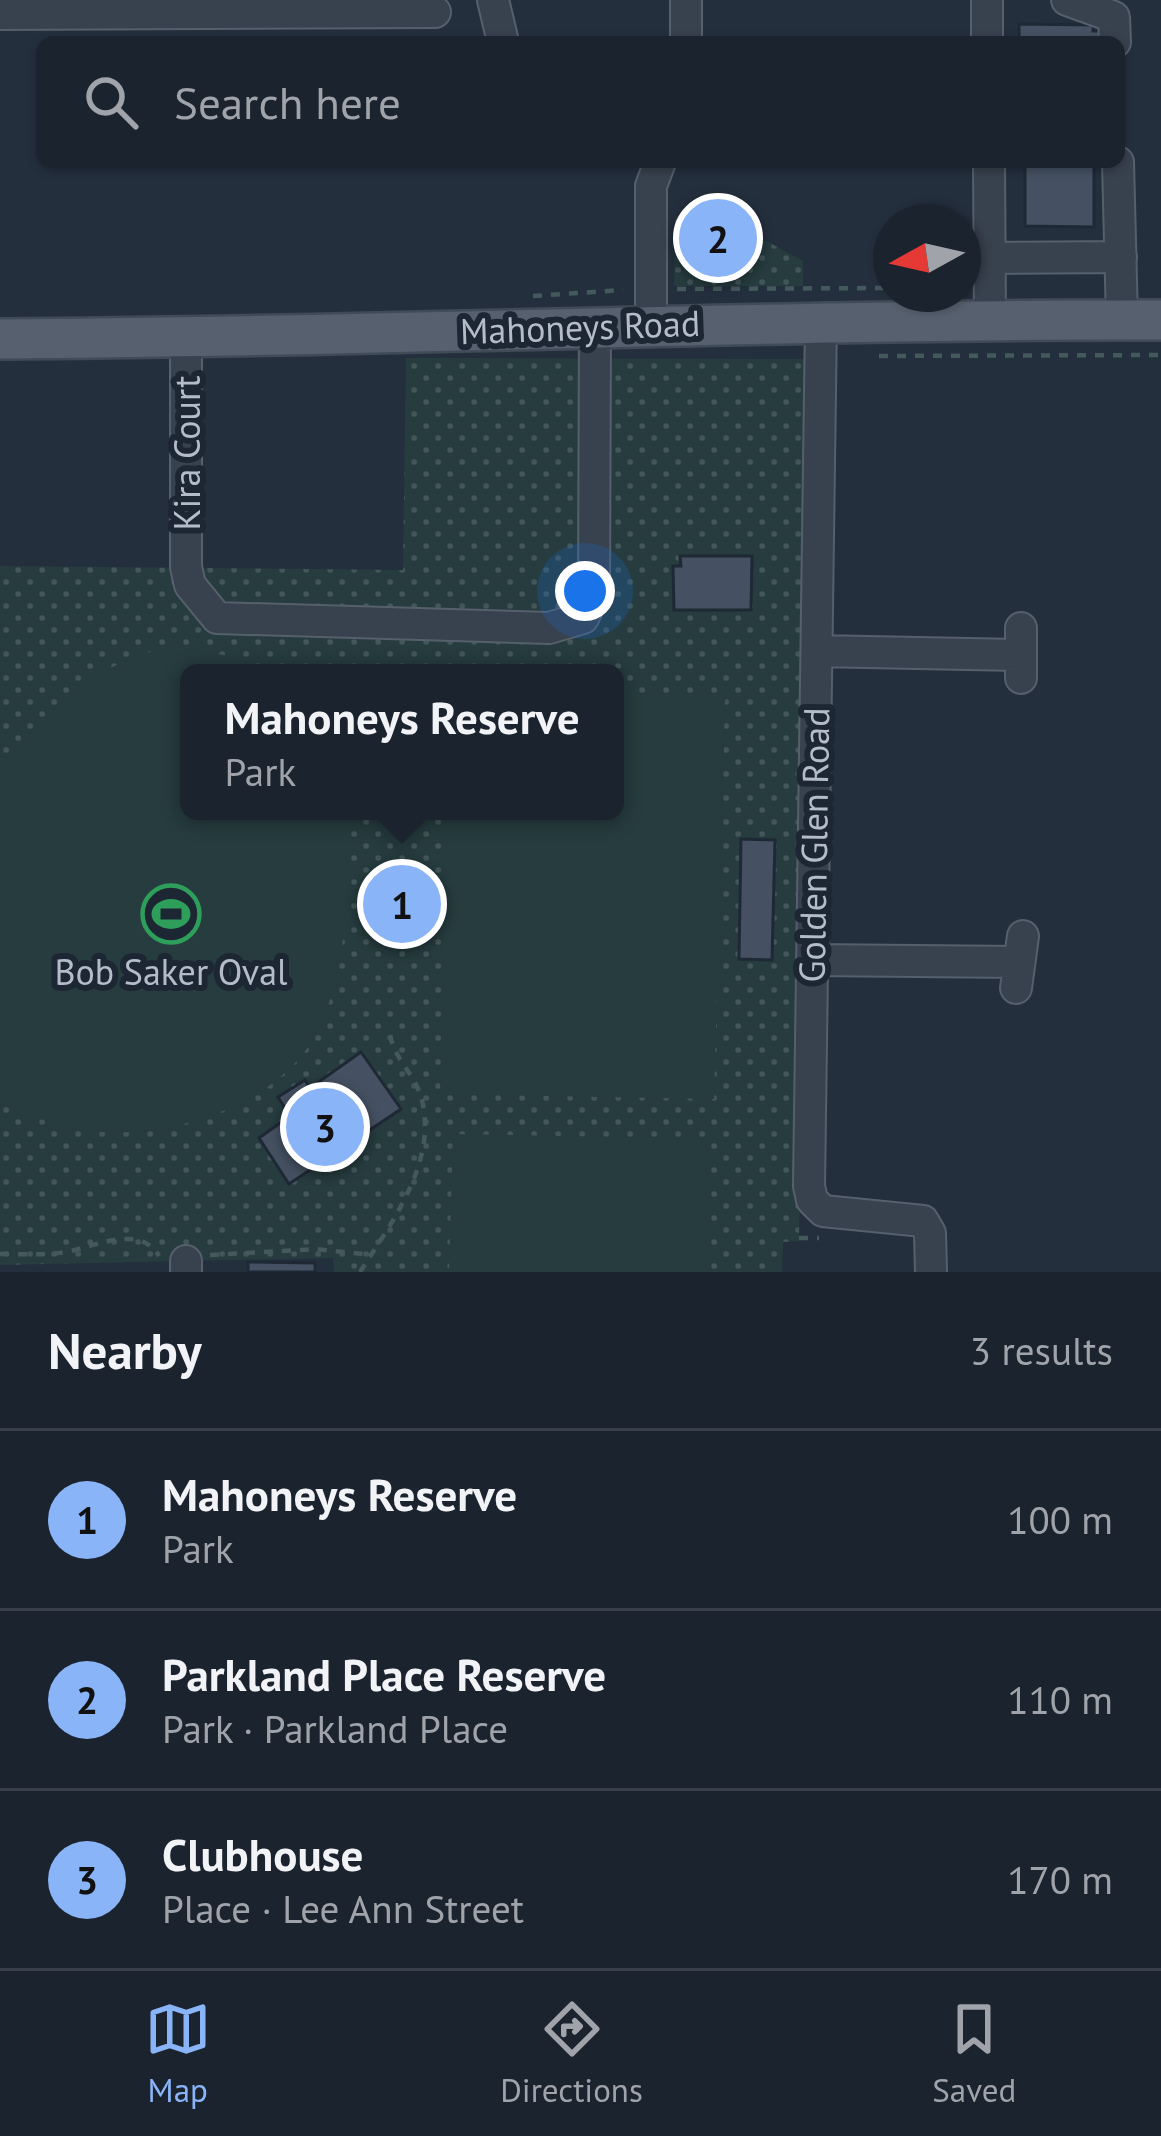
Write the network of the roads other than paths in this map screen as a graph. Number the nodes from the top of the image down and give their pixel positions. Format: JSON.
{"nodes":[{"id":1,"x":493,"y":0,"type":"edge"},
{"id":2,"x":686,"y":0,"type":"edge"},
{"id":3,"x":987,"y":0,"type":"edge"},
{"id":4,"x":1067,"y":0,"type":"edge"},
{"id":5,"x":0,"y":14,"type":"edge"},
{"id":6,"x":435,"y":18,"type":"edge"},
{"id":7,"x":501,"y":36,"type":"edge"},
{"id":8,"x":686,"y":36,"type":"edge"},
{"id":9,"x":987,"y":36,"type":"edge"},
{"id":10,"x":1115,"y":36,"type":"edge"},
{"id":11,"x":658,"y":168,"type":"edge"},
{"id":12,"x":989,"y":168,"type":"edge"},
{"id":13,"x":1118,"y":168,"type":"edge"},
{"id":14,"x":1120,"y":257,"type":"junction"},
{"id":15,"x":990,"y":258,"type":"junction"},
{"id":16,"x":651,"y":307,"type":"junction"},
{"id":17,"x":821,"y":320,"type":"junction"},
{"id":18,"x":990,"y":320,"type":"junction"},
{"id":19,"x":1142,"y":320,"type":"edge"},
{"id":20,"x":595,"y":326,"type":"junction"},
{"id":21,"x":186,"y":338,"type":"junction"},
{"id":22,"x":0,"y":339,"type":"edge"},
{"id":23,"x":817,"y":651,"type":"junction"},
{"id":24,"x":1021,"y":654,"type":"dead end"},
{"id":25,"x":813,"y":960,"type":"junction"},
{"id":26,"x":1019,"y":962,"type":"dead end"},
{"id":27,"x":931,"y":1272,"type":"edge"}],
"edges":[{"from":1,"to":7,"type":"street"},
{"from":2,"to":8,"type":"street"},
{"from":3,"to":9,"type":"street"},
{"from":4,"to":10,"type":"street"},
{"from":5,"to":6,"type":"street"},
{"from":11,"to":16,"type":"street"},
{"from":12,"to":15,"type":"street"},
{"from":13,"to":14,"type":"street"},
{"from":14,"to":15,"type":"street"},
{"from":14,"to":19,"type":"street"},
{"from":15,"to":18,"type":"street"},
{"from":16,"to":17,"type":"main road","name":"Mahoneys Road"},
{"from":16,"to":20,"type":"main road","name":"Mahoneys Road"},
{"from":17,"to":18,"type":"main road","name":"Mahoneys Road"},
{"from":17,"to":23,"type":"street","name":"Golden Glen Road"},
{"from":18,"to":19,"type":"main road","name":"Mahoneys Road"},
{"from":20,"to":21,"type":"main road","name":"Mahoneys Road"},
{"from":20,"to":21,"type":"street","name":"Kira Court"},
{"from":21,"to":22,"type":"main road","name":"Mahoneys Road"},
{"from":23,"to":24,"type":"street"},
{"from":23,"to":25,"type":"street","name":"Golden Glen Road"},
{"from":25,"to":26,"type":"street"},
{"from":25,"to":27,"type":"street","name":"Golden Glen Road"}]}
